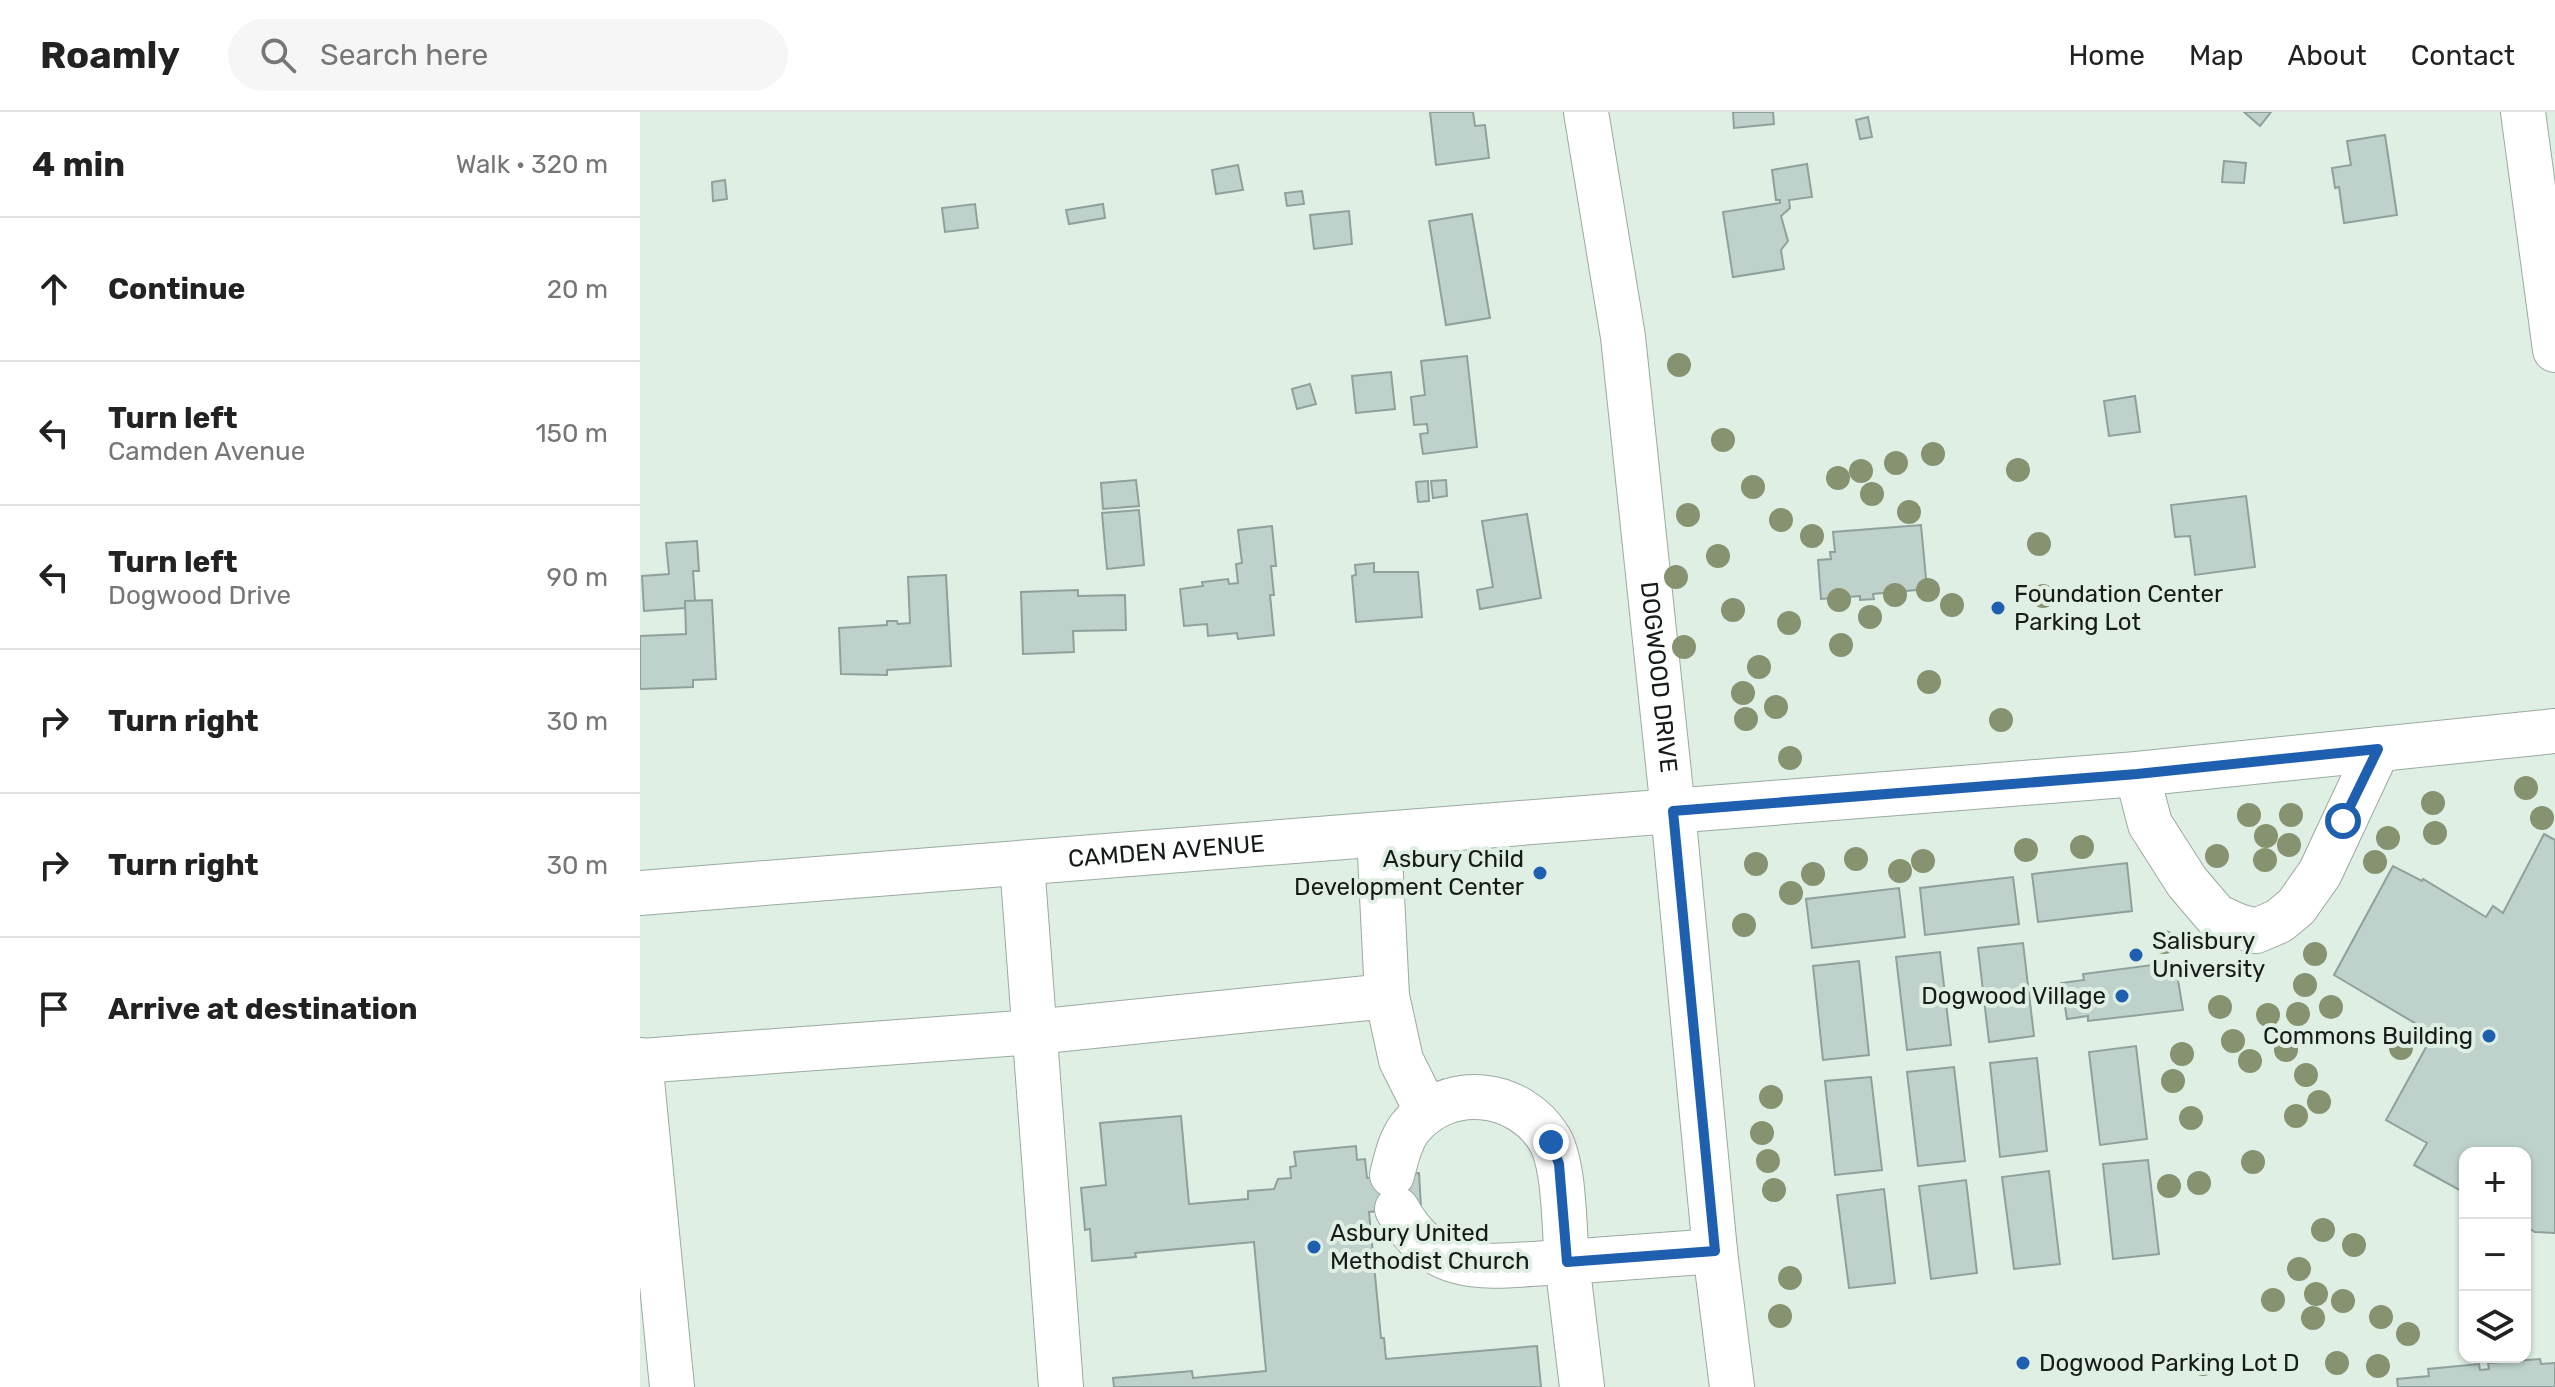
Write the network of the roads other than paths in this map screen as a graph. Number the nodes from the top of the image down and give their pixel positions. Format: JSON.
{"nodes":[{"id":1,"x":1586,"y":112,"type":"edge"},
{"id":2,"x":2523,"y":112,"type":"edge"},
{"id":3,"x":2555,"y":350,"type":"edge"},
{"id":4,"x":2555,"y":731,"type":"edge"},
{"id":5,"x":2378,"y":749,"type":"junction"},
{"id":6,"x":2137,"y":774,"type":"junction"},
{"id":7,"x":1673,"y":811,"type":"junction"},
{"id":8,"x":1379,"y":835,"type":"junction"},
{"id":9,"x":1022,"y":863,"type":"junction"},
{"id":10,"x":640,"y":893,"type":"edge"},
{"id":11,"x":1387,"y":996,"type":"junction"},
{"id":12,"x":1034,"y":1032,"type":"junction"},
{"id":13,"x":640,"y":1061,"type":"edge"},
{"id":14,"x":1427,"y":1112,"type":"junction"},
{"id":15,"x":1715,"y":1251,"type":"junction"},
{"id":16,"x":1567,"y":1262,"type":"junction"},
{"id":17,"x":672,"y":1387,"type":"edge"},
{"id":18,"x":1061,"y":1387,"type":"edge"},
{"id":19,"x":1582,"y":1387,"type":"edge"},
{"id":20,"x":1732,"y":1387,"type":"edge"}],
"edges":[{"from":1,"to":7,"type":"street","name":"DOGWOOD DRIVE"},
{"from":2,"to":3,"type":"street"},
{"from":4,"to":5,"type":"street","name":"CAMDEN AVENUE"},
{"from":5,"to":6,"type":"street","name":"CAMDEN AVENUE"},
{"from":5,"to":6,"type":"street"},
{"from":6,"to":7,"type":"street","name":"CAMDEN AVENUE"},
{"from":7,"to":8,"type":"street","name":"CAMDEN AVENUE"},
{"from":7,"to":15,"type":"street","name":"DOGWOOD DRIVE"},
{"from":8,"to":9,"type":"street","name":"CAMDEN AVENUE"},
{"from":8,"to":11,"type":"street"},
{"from":9,"to":10,"type":"street","name":"CAMDEN AVENUE"},
{"from":9,"to":12,"type":"street"},
{"from":11,"to":12,"type":"street"},
{"from":11,"to":14,"type":"street"},
{"from":12,"to":13,"type":"street"},
{"from":12,"to":18,"type":"street"},
{"from":13,"to":17,"type":"street"},
{"from":14,"to":16,"type":"street"},
{"from":14,"to":16,"type":"street"},
{"from":15,"to":16,"type":"street"},
{"from":15,"to":20,"type":"street","name":"DOGWOOD DRIVE"},
{"from":16,"to":19,"type":"street"}]}
